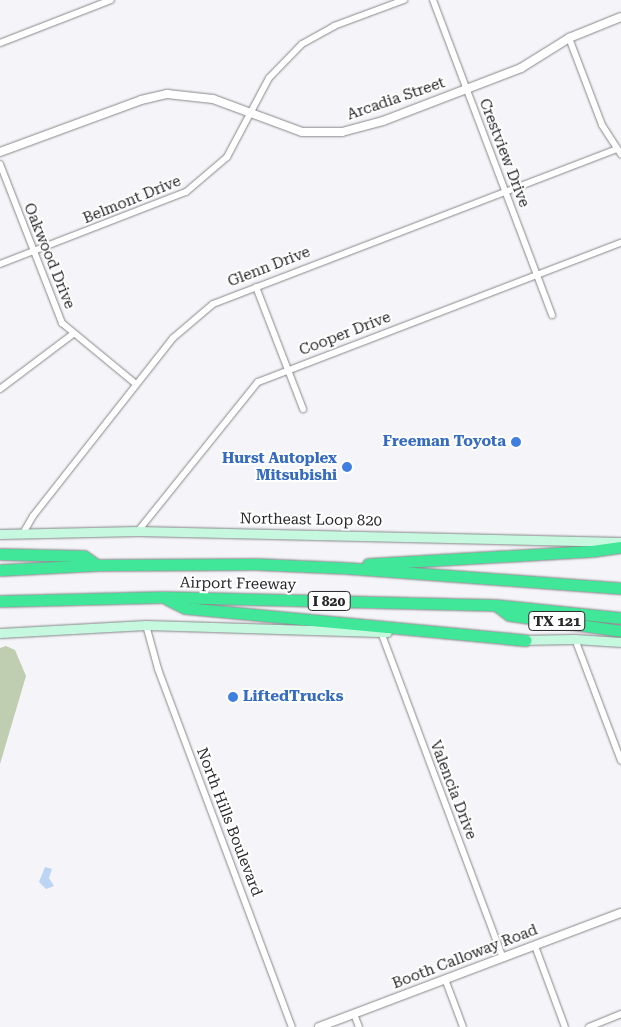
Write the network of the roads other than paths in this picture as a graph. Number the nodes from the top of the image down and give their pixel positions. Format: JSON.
{"nodes":[{"id":1,"x":111,"y":0,"type":"edge"},
{"id":2,"x":404,"y":0,"type":"edge"},
{"id":3,"x":433,"y":0,"type":"edge"},
{"id":4,"x":621,"y":17,"type":"edge"},
{"id":5,"x":569,"y":38,"type":"junction"},
{"id":6,"x":0,"y":42,"type":"edge"},
{"id":7,"x":466,"y":89,"type":"junction"},
{"id":8,"x":251,"y":115,"type":"junction"},
{"id":9,"x":619,"y":151,"type":"edge"},
{"id":10,"x":0,"y":152,"type":"edge"},
{"id":11,"x":0,"y":164,"type":"edge"},
{"id":12,"x":506,"y":193,"type":"junction"},
{"id":13,"x":621,"y":243,"type":"edge"},
{"id":14,"x":32,"y":252,"type":"junction"},
{"id":15,"x":0,"y":264,"type":"edge"},
{"id":16,"x":537,"y":275,"type":"junction"},
{"id":17,"x":256,"y":286,"type":"junction"},
{"id":18,"x":552,"y":315,"type":"dead end"},
{"id":19,"x":73,"y":334,"type":"junction"},
{"id":20,"x":286,"y":369,"type":"junction"},
{"id":21,"x":136,"y":384,"type":"junction"},
{"id":22,"x":0,"y":389,"type":"edge"},
{"id":23,"x":303,"y":409,"type":"dead end"},
{"id":24,"x":138,"y":531,"type":"junction"},
{"id":25,"x":0,"y":534,"type":"edge"},
{"id":26,"x":22,"y":535,"type":"junction"},
{"id":27,"x":621,"y":542,"type":"edge"},
{"id":28,"x":621,"y":546,"type":"edge"},
{"id":29,"x":0,"y":554,"type":"edge"},
{"id":30,"x":97,"y":565,"type":"junction"},
{"id":31,"x":346,"y":568,"type":"junction"},
{"id":32,"x":1,"y":570,"type":"edge"},
{"id":33,"x":621,"y":582,"type":"edge"},
{"id":34,"x":583,"y":584,"type":"junction"},
{"id":35,"x":621,"y":588,"type":"edge"},
{"id":36,"x":163,"y":597,"type":"junction"},
{"id":37,"x":2,"y":601,"type":"edge"},
{"id":38,"x":496,"y":605,"type":"junction"},
{"id":39,"x":621,"y":618,"type":"edge"},
{"id":40,"x":146,"y":625,"type":"junction"},
{"id":41,"x":621,"y":631,"type":"edge"},
{"id":42,"x":381,"y":632,"type":"junction"},
{"id":43,"x":3,"y":633,"type":"edge"},
{"id":44,"x":575,"y":638,"type":"junction"},
{"id":45,"x":525,"y":640,"type":"junction"},
{"id":46,"x":621,"y":642,"type":"edge"},
{"id":47,"x":621,"y":761,"type":"edge"},
{"id":48,"x":621,"y":913,"type":"edge"},
{"id":49,"x":534,"y":946,"type":"junction"},
{"id":50,"x":503,"y":958,"type":"junction"},
{"id":51,"x":445,"y":980,"type":"junction"},
{"id":52,"x":354,"y":1014,"type":"junction"},
{"id":53,"x":621,"y":1014,"type":"edge"},
{"id":54,"x":292,"y":1027,"type":"edge"},
{"id":55,"x":318,"y":1027,"type":"edge"},
{"id":56,"x":359,"y":1027,"type":"edge"},
{"id":57,"x":463,"y":1027,"type":"edge"},
{"id":58,"x":565,"y":1027,"type":"edge"},
{"id":59,"x":589,"y":1027,"type":"edge"}],
"edges":[{"from":1,"to":6,"type":"street"},
{"from":2,"to":8,"type":"street","name":"Belmont Drive"},
{"from":3,"to":7,"type":"street","name":"Crestview Drive"},
{"from":4,"to":5,"type":"street","name":"Arcadia Street"},
{"from":5,"to":7,"type":"street","name":"Arcadia Street"},
{"from":5,"to":9,"type":"street"},
{"from":7,"to":8,"type":"street","name":"Arcadia Street"},
{"from":7,"to":12,"type":"street","name":"Crestview Drive"},
{"from":8,"to":10,"type":"street","name":"Arcadia Street"},
{"from":8,"to":14,"type":"street","name":"Belmont Drive"},
{"from":9,"to":12,"type":"street","name":"Glenn Drive"},
{"from":11,"to":14,"type":"street","name":"Oakwood Drive"},
{"from":12,"to":16,"type":"street","name":"Crestview Drive"},
{"from":12,"to":17,"type":"street","name":"Glenn Drive"},
{"from":13,"to":16,"type":"street","name":"Cooper Drive"},
{"from":14,"to":15,"type":"street","name":"Belmont Drive"},
{"from":14,"to":19,"type":"street","name":"Oakwood Drive"},
{"from":16,"to":18,"type":"street","name":"Crestview Drive"},
{"from":16,"to":20,"type":"street","name":"Cooper Drive"},
{"from":17,"to":20,"type":"street"},
{"from":17,"to":21,"type":"street","name":"Glenn Drive"},
{"from":19,"to":21,"type":"street","name":"Oakwood Drive"},
{"from":19,"to":22,"type":"street"},
{"from":20,"to":23,"type":"street"},
{"from":20,"to":24,"type":"street","name":"Cooper Drive"},
{"from":21,"to":26,"type":"street","name":"Glenn Drive"},
{"from":24,"to":26,"type":"main road","name":"Northeast Loop 820"},
{"from":24,"to":27,"type":"main road","name":"Northeast Loop 820"},
{"from":25,"to":26,"type":"main road","name":"Northeast Loop 820"},
{"from":28,"to":31,"type":"highway"},
{"from":29,"to":30,"type":"highway"},
{"from":30,"to":31,"type":"highway","name":"Airport Freeway","number":"I 820"},
{"from":30,"to":32,"type":"highway","name":"Airport Freeway","number":"I 820"},
{"from":31,"to":34,"type":"highway","name":"Airport Freeway","number":"I 820"},
{"from":33,"to":34,"type":"highway","number":"I 820"},
{"from":34,"to":35,"type":"highway","name":"Airport Freeway"},
{"from":36,"to":37,"type":"highway","name":"Airport Freeway","number":"I 820"},
{"from":36,"to":38,"type":"highway","name":"Airport Freeway","number":"I 820"},
{"from":36,"to":45,"type":"highway"},
{"from":38,"to":39,"type":"highway","number":"I 820"},
{"from":38,"to":41,"type":"highway","name":"Airport Freeway","number":"TX 121"},
{"from":40,"to":42,"type":"main road"},
{"from":40,"to":43,"type":"main road"},
{"from":40,"to":54,"type":"street","name":"North Hills Boulevard"},
{"from":42,"to":45,"type":"main road"},
{"from":42,"to":50,"type":"street","name":"Valencia Drive"},
{"from":44,"to":45,"type":"main road"},
{"from":44,"to":46,"type":"main road"},
{"from":44,"to":47,"type":"street"},
{"from":48,"to":49,"type":"street","name":"Booth Calloway Road"},
{"from":49,"to":50,"type":"street","name":"Booth Calloway Road"},
{"from":49,"to":58,"type":"street"},
{"from":50,"to":51,"type":"street","name":"Booth Calloway Road"},
{"from":51,"to":52,"type":"street","name":"Booth Calloway Road"},
{"from":51,"to":57,"type":"street"},
{"from":52,"to":55,"type":"street","name":"Booth Calloway Road"},
{"from":52,"to":56,"type":"street"},
{"from":53,"to":59,"type":"street"}]}
